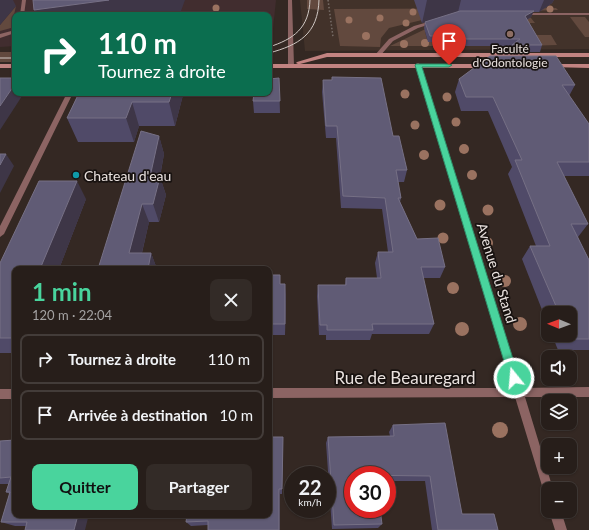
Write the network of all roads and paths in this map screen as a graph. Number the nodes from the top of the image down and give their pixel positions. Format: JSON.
{"nodes":[{"id":1,"x":24,"y":0,"type":"edge"},
{"id":2,"x":290,"y":0,"type":"edge"},
{"id":3,"x":328,"y":0,"type":"edge"},
{"id":4,"x":22,"y":12,"type":"edge"},
{"id":5,"x":516,"y":14,"type":"edge"},
{"id":6,"x":589,"y":14,"type":"edge"},
{"id":7,"x":442,"y":19,"type":"edge"},
{"id":8,"x":12,"y":32,"type":"edge"},
{"id":9,"x":0,"y":36,"type":"edge"},
{"id":10,"x":333,"y":40,"type":"dead end"},
{"id":11,"x":378,"y":55,"type":"junction"},
{"id":12,"x":589,"y":56,"type":"edge"},
{"id":13,"x":418,"y":65,"type":"junction"},
{"id":14,"x":0,"y":66,"type":"edge"},
{"id":15,"x":12,"y":66,"type":"edge"},
{"id":16,"x":272,"y":66,"type":"edge"},
{"id":17,"x":290,"y":66,"type":"junction"},
{"id":18,"x":496,"y":66,"type":"edge"},
{"id":19,"x":542,"y":66,"type":"edge"},
{"id":20,"x":589,"y":66,"type":"edge"},
{"id":21,"x":69,"y":96,"type":"edge"},
{"id":22,"x":0,"y":234,"type":"edge"},
{"id":23,"x":518,"y":392,"type":"junction"},
{"id":24,"x":589,"y":392,"type":"edge"},
{"id":25,"x":272,"y":393,"type":"edge"},
{"id":26,"x":0,"y":394,"type":"edge"},
{"id":27,"x":12,"y":394,"type":"edge"},
{"id":28,"x":546,"y":482,"type":"edge"},
{"id":29,"x":557,"y":518,"type":"edge"},
{"id":30,"x":561,"y":530,"type":"edge"}],
"edges":[{"from":1,"to":4,"type":"street"},
{"from":2,"to":17,"type":"street"},
{"from":3,"to":10,"type":"path"},
{"from":5,"to":6,"type":"street"},
{"from":7,"to":11,"type":"street"},
{"from":8,"to":9,"type":"street"},
{"from":11,"to":12,"type":"main road"},
{"from":11,"to":17,"type":"main road"},
{"from":13,"to":17,"type":"main road"},
{"from":13,"to":18,"type":"main road"},
{"from":13,"to":23,"type":"street","name":"Avenue du Stand"},
{"from":14,"to":15,"type":"main road"},
{"from":16,"to":17,"type":"main road"},
{"from":19,"to":20,"type":"main road"},
{"from":21,"to":22,"type":"street"},
{"from":23,"to":24,"type":"street","name":"Rue de Beauregard"},
{"from":23,"to":25,"type":"street","name":"Rue de Beauregard"},
{"from":23,"to":28,"type":"street","name":"Avenue du Stand"},
{"from":26,"to":27,"type":"street"},
{"from":29,"to":30,"type":"street"}]}
